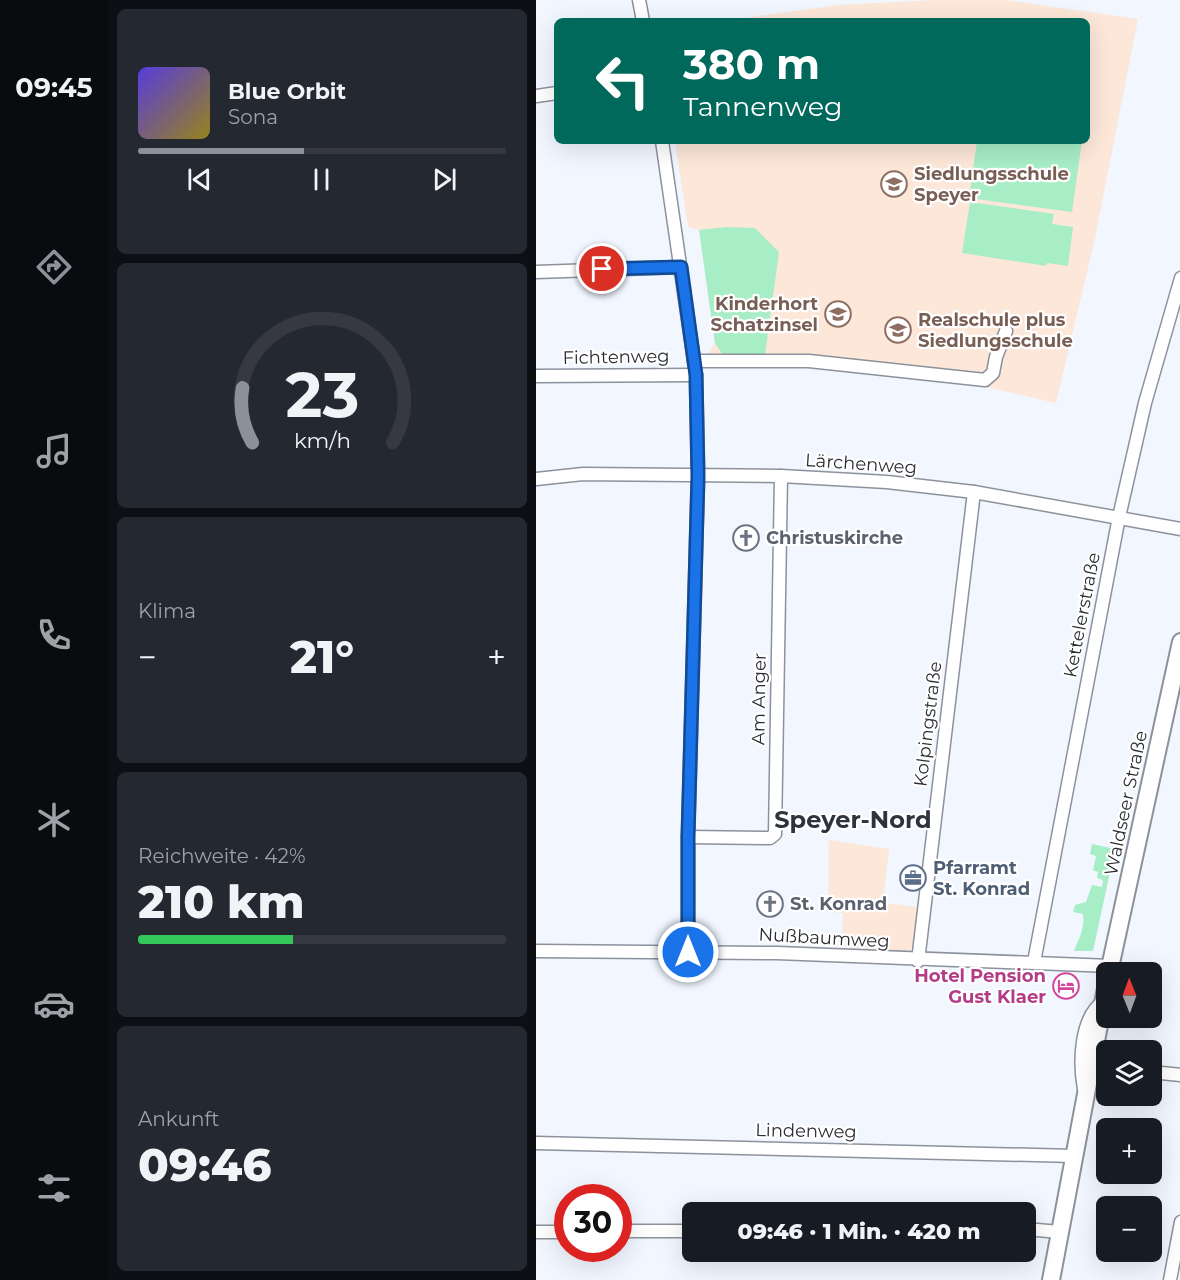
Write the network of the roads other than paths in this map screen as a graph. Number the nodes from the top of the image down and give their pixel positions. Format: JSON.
{"nodes":[{"id":1,"x":640,"y":0,"type":"edge"},
{"id":2,"x":642,"y":18,"type":"edge"},
{"id":3,"x":554,"y":93,"type":"edge"},
{"id":4,"x":536,"y":96,"type":"edge"},
{"id":5,"x":662,"y":144,"type":"edge"},
{"id":6,"x":681,"y":267,"type":"junction"},
{"id":7,"x":536,"y":272,"type":"edge"},
{"id":8,"x":1181,"y":278,"type":"edge"},
{"id":9,"x":1006,"y":332,"type":"dead end"},
{"id":10,"x":694,"y":361,"type":"junction"},
{"id":11,"x":696,"y":375,"type":"junction"},
{"id":12,"x":536,"y":376,"type":"edge"},
{"id":13,"x":698,"y":476,"type":"junction"},
{"id":14,"x":781,"y":477,"type":"junction"},
{"id":15,"x":536,"y":479,"type":"edge"},
{"id":16,"x":974,"y":492,"type":"junction"},
{"id":17,"x":1119,"y":516,"type":"junction"},
{"id":18,"x":1181,"y":529,"type":"edge"},
{"id":19,"x":1181,"y":642,"type":"edge"},
{"id":20,"x":688,"y":837,"type":"junction"},
{"id":21,"x":536,"y":951,"type":"edge"},
{"id":22,"x":688,"y":952,"type":"junction"},
{"id":23,"x":918,"y":960,"type":"junction"},
{"id":24,"x":1034,"y":962,"type":"junction"},
{"id":25,"x":1112,"y":962,"type":"edge"},
{"id":26,"x":1096,"y":968,"type":"edge"},
{"id":27,"x":1096,"y":1006,"type":"edge"},
{"id":28,"x":1096,"y":1073,"type":"edge"},
{"id":29,"x":1162,"y":1073,"type":"edge"},
{"id":30,"x":1181,"y":1075,"type":"edge"},
{"id":31,"x":1086,"y":1099,"type":"junction"},
{"id":32,"x":536,"y":1143,"type":"edge"},
{"id":33,"x":1074,"y":1156,"type":"junction"},
{"id":34,"x":1181,"y":1222,"type":"edge"},
{"id":35,"x":1036,"y":1230,"type":"edge"},
{"id":36,"x":632,"y":1231,"type":"edge"},
{"id":37,"x":682,"y":1231,"type":"edge"},
{"id":38,"x":536,"y":1232,"type":"edge"},
{"id":39,"x":554,"y":1232,"type":"edge"},
{"id":40,"x":1060,"y":1232,"type":"junction"},
{"id":41,"x":1051,"y":1280,"type":"edge"},
{"id":42,"x":1170,"y":1280,"type":"edge"}],
"edges":[{"from":1,"to":2,"type":"street"},
{"from":3,"to":4,"type":"street"},
{"from":5,"to":6,"type":"street"},
{"from":6,"to":7,"type":"street"},
{"from":6,"to":10,"type":"street"},
{"from":8,"to":17,"type":"street","name":"Kettelerstraße"},
{"from":9,"to":10,"type":"street"},
{"from":10,"to":11,"type":"street"},
{"from":11,"to":12,"type":"street","name":"Fichtenweg"},
{"from":11,"to":13,"type":"street"},
{"from":13,"to":14,"type":"street","name":"Lärchenweg"},
{"from":13,"to":15,"type":"street","name":"Lärchenweg"},
{"from":13,"to":20,"type":"street"},
{"from":14,"to":16,"type":"street","name":"Lärchenweg"},
{"from":14,"to":20,"type":"street","name":"Am Anger"},
{"from":16,"to":17,"type":"street","name":"Lärchenweg"},
{"from":16,"to":23,"type":"street","name":"Kolpingstraße"},
{"from":17,"to":18,"type":"street","name":"Lärchenweg"},
{"from":17,"to":24,"type":"street","name":"Kettelerstraße"},
{"from":19,"to":25,"type":"main road","name":"Waldseer Straße"},
{"from":20,"to":22,"type":"street"},
{"from":21,"to":22,"type":"street","name":"Nußbaumweg"},
{"from":22,"to":23,"type":"street","name":"Nußbaumweg"},
{"from":23,"to":24,"type":"street","name":"Nußbaumweg"},
{"from":24,"to":26,"type":"street","name":"Nußbaumweg"},
{"from":27,"to":31,"type":"street"},
{"from":28,"to":31,"type":"main road"},
{"from":29,"to":30,"type":"street"},
{"from":31,"to":33,"type":"main road"},
{"from":32,"to":33,"type":"street","name":"Lindenweg"},
{"from":33,"to":40,"type":"main road"},
{"from":34,"to":42,"type":"street"},
{"from":35,"to":40,"type":"street"},
{"from":36,"to":37,"type":"street"},
{"from":38,"to":39,"type":"street"},
{"from":40,"to":41,"type":"main road"}]}
